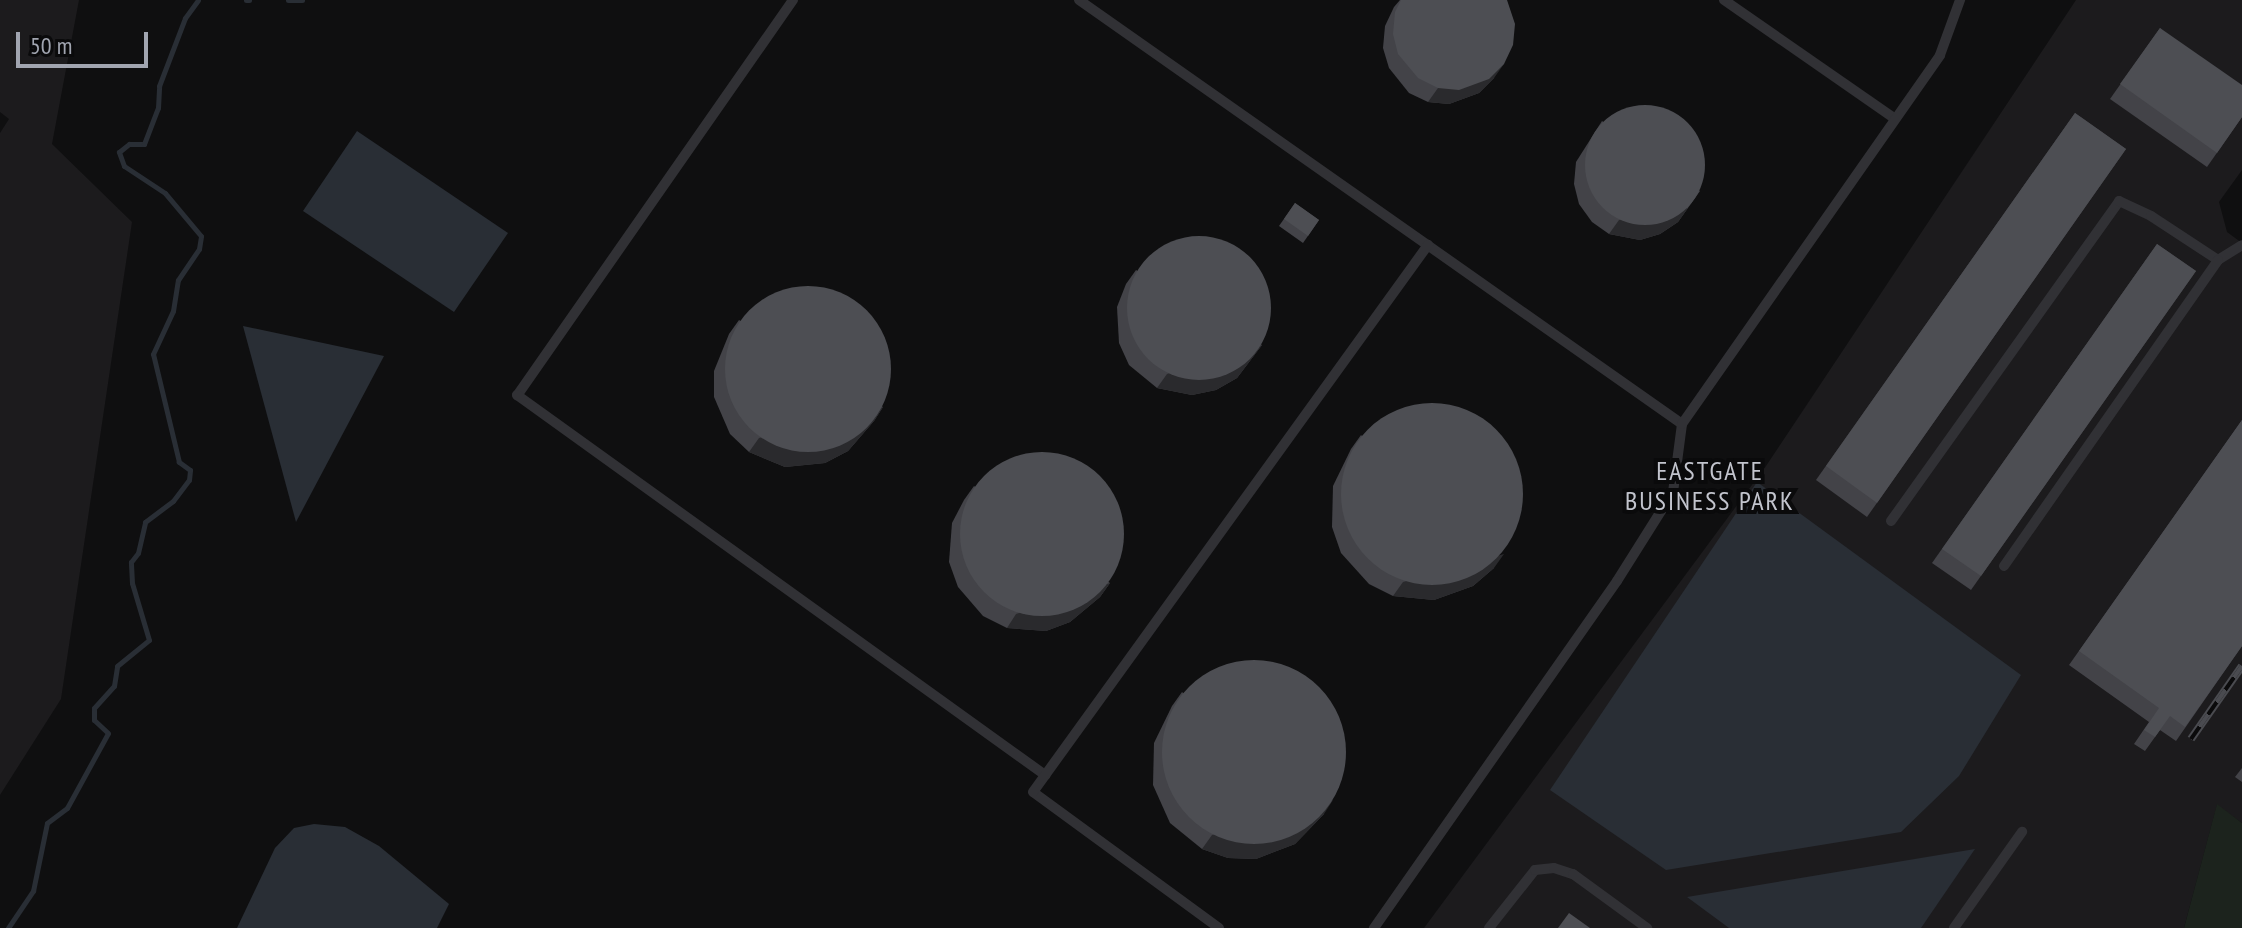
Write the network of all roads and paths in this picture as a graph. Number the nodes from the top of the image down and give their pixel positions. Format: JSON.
{"nodes":[{"id":1,"x":793,"y":0,"type":"edge"},
{"id":2,"x":1079,"y":0,"type":"edge"},
{"id":3,"x":1724,"y":0,"type":"edge"},
{"id":4,"x":1960,"y":0,"type":"edge"},
{"id":5,"x":1895,"y":119,"type":"junction"},
{"id":6,"x":1428,"y":245,"type":"junction"},
{"id":7,"x":2242,"y":245,"type":"edge"},
{"id":8,"x":2218,"y":260,"type":"junction"},
{"id":9,"x":1682,"y":424,"type":"junction"},
{"id":10,"x":1891,"y":521,"type":"dead end"},
{"id":11,"x":2004,"y":566,"type":"edge"},
{"id":12,"x":1045,"y":775,"type":"junction"},
{"id":13,"x":2022,"y":832,"type":"dead end"},
{"id":14,"x":1219,"y":928,"type":"edge"},
{"id":15,"x":1374,"y":928,"type":"edge"},
{"id":16,"x":1489,"y":928,"type":"edge"},
{"id":17,"x":1647,"y":928,"type":"edge"},
{"id":18,"x":1954,"y":928,"type":"edge"}],
"edges":[{"from":1,"to":12,"type":"lane"},
{"from":2,"to":6,"type":"lane"},
{"from":3,"to":5,"type":"lane"},
{"from":4,"to":5,"type":"lane"},
{"from":5,"to":9,"type":"lane"},
{"from":6,"to":9,"type":"lane"},
{"from":6,"to":12,"type":"lane"},
{"from":7,"to":8,"type":"lane"},
{"from":8,"to":10,"type":"lane"},
{"from":8,"to":11,"type":"lane"},
{"from":9,"to":15,"type":"lane"},
{"from":12,"to":14,"type":"lane"},
{"from":13,"to":18,"type":"lane"},
{"from":16,"to":17,"type":"lane"}]}
